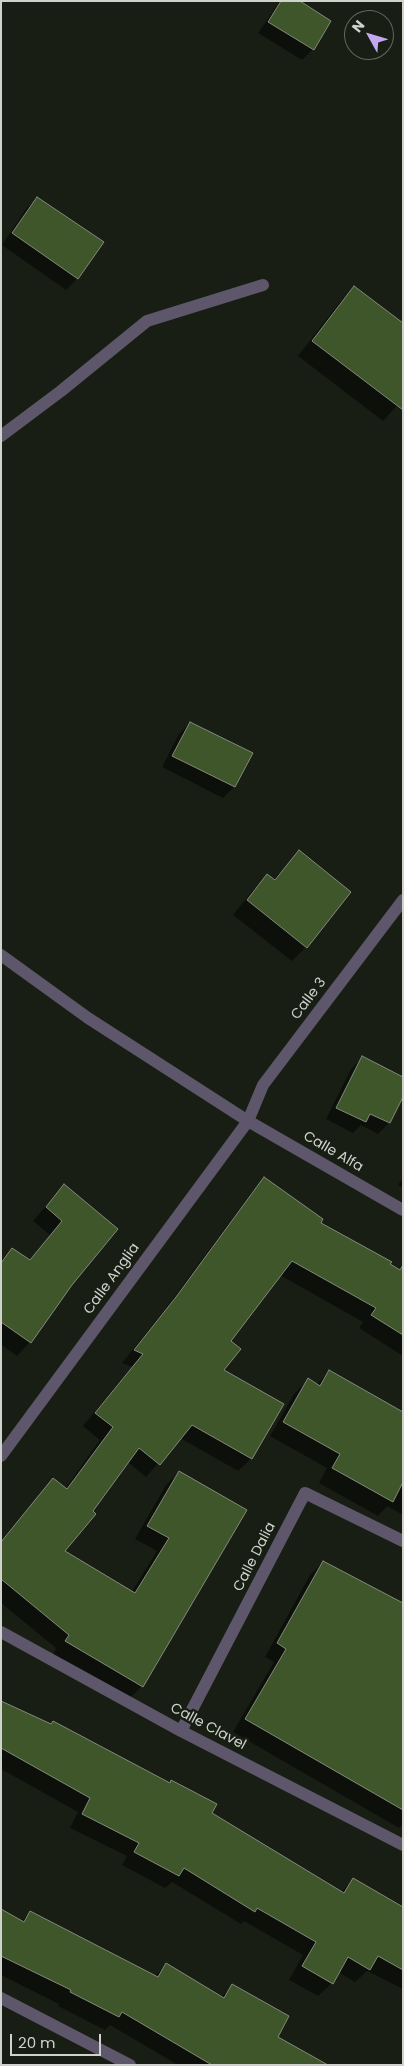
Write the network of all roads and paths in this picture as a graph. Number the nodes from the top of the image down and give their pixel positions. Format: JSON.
{"nodes":[{"id":1,"x":264,"y":285,"type":"dead end"},
{"id":2,"x":1,"y":436,"type":"edge"},
{"id":3,"x":403,"y":900,"type":"edge"},
{"id":4,"x":1,"y":955,"type":"edge"},
{"id":5,"x":248,"y":1121,"type":"junction"},
{"id":6,"x":403,"y":1210,"type":"edge"},
{"id":7,"x":1,"y":1456,"type":"edge"},
{"id":8,"x":403,"y":1541,"type":"edge"},
{"id":9,"x":1,"y":1632,"type":"edge"},
{"id":10,"x":182,"y":1731,"type":"junction"},
{"id":11,"x":403,"y":1845,"type":"edge"},
{"id":12,"x":1,"y":1998,"type":"edge"},
{"id":13,"x":130,"y":2065,"type":"edge"}],
"edges":[{"from":1,"to":2,"type":"street"},
{"from":3,"to":5,"type":"street","name":"Calle 3"},
{"from":4,"to":5,"type":"street","name":"Calle Alfa"},
{"from":5,"to":6,"type":"street","name":"Calle Alfa"},
{"from":5,"to":7,"type":"street","name":"Calle Anglia"},
{"from":8,"to":10,"type":"street","name":"Calle Dalia"},
{"from":9,"to":10,"type":"street","name":"Calle Clavel"},
{"from":10,"to":11,"type":"street","name":"Calle Clavel"},
{"from":12,"to":13,"type":"street"}]}
